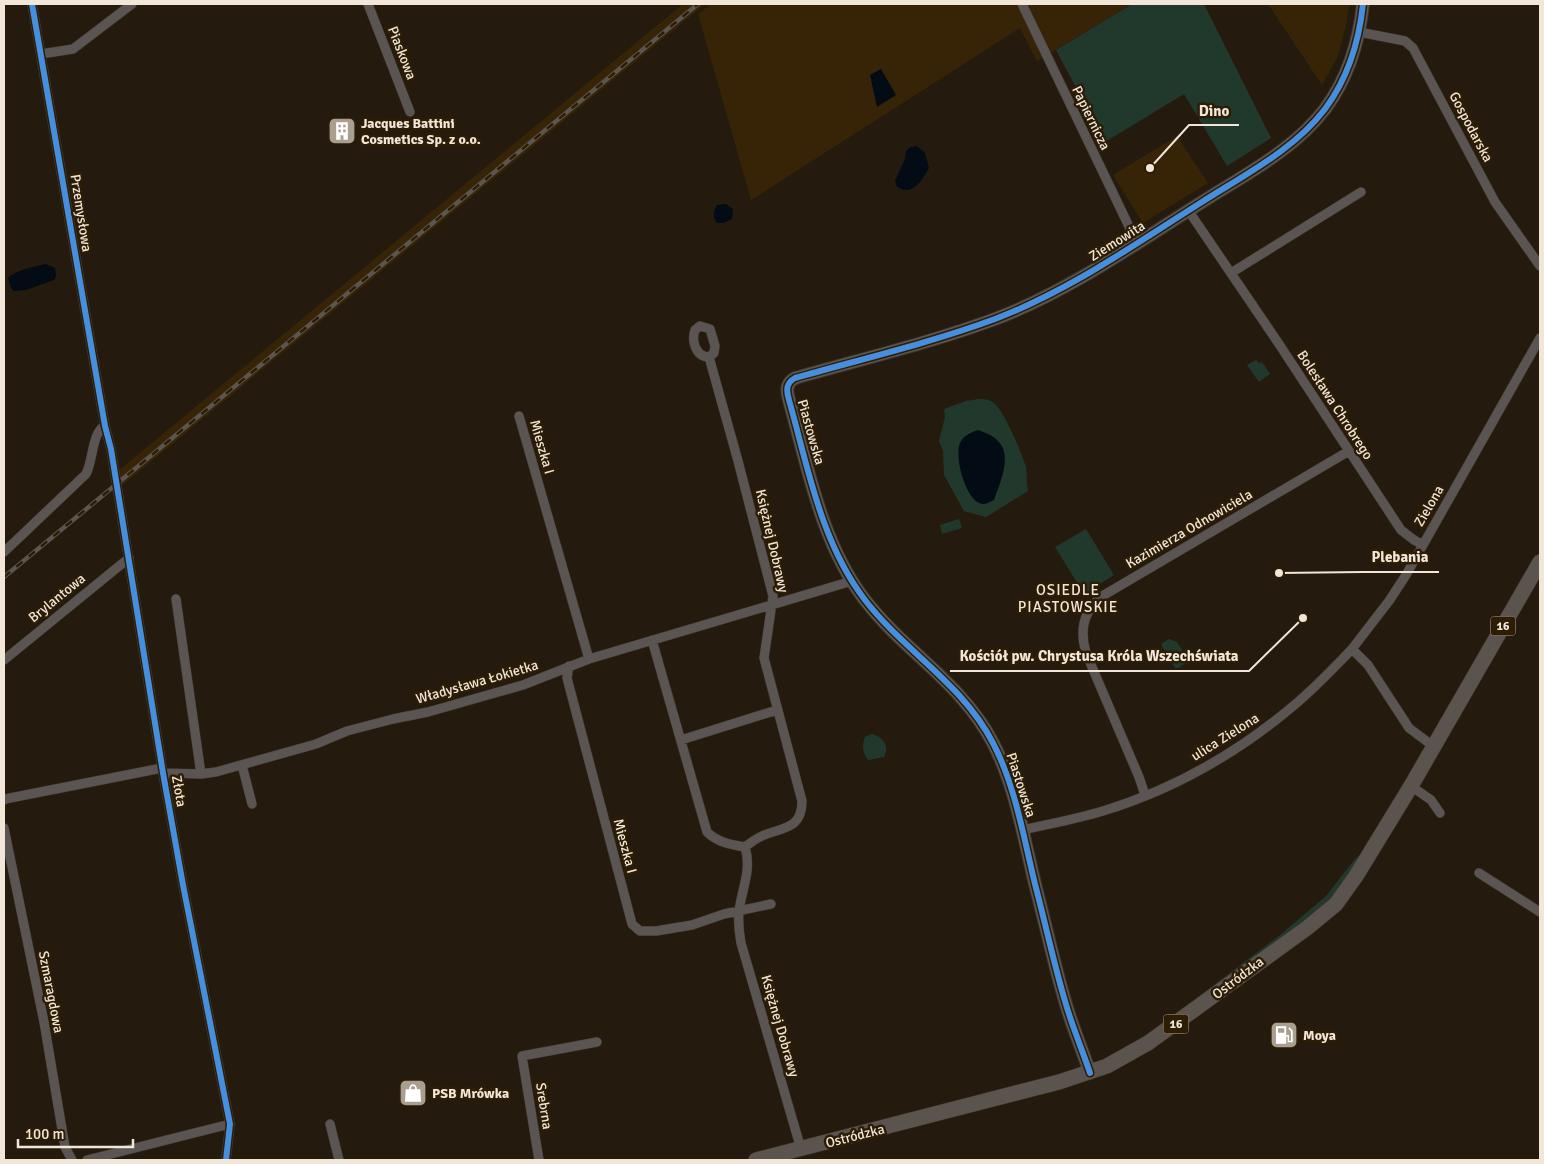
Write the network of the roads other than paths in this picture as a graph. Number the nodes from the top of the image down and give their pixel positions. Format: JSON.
{"nodes":[{"id":1,"x":32,"y":4,"type":"edge"},
{"id":2,"x":132,"y":4,"type":"edge"},
{"id":3,"x":368,"y":4,"type":"edge"},
{"id":4,"x":1022,"y":4,"type":"edge"},
{"id":5,"x":1363,"y":4,"type":"edge"},
{"id":6,"x":1359,"y":32,"type":"junction"},
{"id":7,"x":41,"y":54,"type":"junction"},
{"id":8,"x":410,"y":112,"type":"dead end"},
{"id":9,"x":1361,"y":192,"type":"dead end"},
{"id":10,"x":1188,"y":210,"type":"junction"},
{"id":11,"x":1137,"y":243,"type":"junction"},
{"id":12,"x":1540,"y":266,"type":"edge"},
{"id":13,"x":1231,"y":273,"type":"junction"},
{"id":14,"x":1540,"y":338,"type":"edge"},
{"id":15,"x":709,"y":357,"type":"dead end"},
{"id":16,"x":789,"y":382,"type":"joint"},
{"id":17,"x":519,"y":416,"type":"dead end"},
{"id":18,"x":105,"y":426,"type":"junction"},
{"id":19,"x":1349,"y":451,"type":"junction"},
{"id":20,"x":1423,"y":545,"type":"junction"},
{"id":21,"x":4,"y":552,"type":"edge"},
{"id":22,"x":129,"y":558,"type":"junction"},
{"id":23,"x":1540,"y":562,"type":"edge"},
{"id":24,"x":852,"y":581,"type":"junction"},
{"id":25,"x":176,"y":599,"type":"dead end"},
{"id":26,"x":772,"y":604,"type":"junction"},
{"id":27,"x":652,"y":640,"type":"junction"},
{"id":28,"x":1352,"y":649,"type":"junction"},
{"id":29,"x":590,"y":659,"type":"junction"},
{"id":30,"x":4,"y":660,"type":"edge"},
{"id":31,"x":569,"y":666,"type":"junction"},
{"id":32,"x":1312,"y":689,"type":"joint"},
{"id":33,"x":777,"y":710,"type":"junction"},
{"id":34,"x":680,"y":740,"type":"junction"},
{"id":35,"x":1434,"y":746,"type":"junction"},
{"id":36,"x":242,"y":765,"type":"junction"},
{"id":37,"x":162,"y":770,"type":"junction"},
{"id":38,"x":201,"y":774,"type":"junction"},
{"id":39,"x":1411,"y":786,"type":"junction"},
{"id":40,"x":1145,"y":795,"type":"junction"},
{"id":41,"x":4,"y":800,"type":"edge"},
{"id":42,"x":252,"y":804,"type":"dead end"},
{"id":43,"x":1440,"y":813,"type":"dead end"},
{"id":44,"x":4,"y":828,"type":"edge"},
{"id":45,"x":1022,"y":830,"type":"junction"},
{"id":46,"x":745,"y":847,"type":"junction"},
{"id":47,"x":1479,"y":873,"type":"dead end"},
{"id":48,"x":771,"y":904,"type":"dead end"},
{"id":49,"x":739,"y":910,"type":"junction"},
{"id":50,"x":1540,"y":912,"type":"edge"},
{"id":51,"x":597,"y":1042,"type":"dead end"},
{"id":52,"x":1090,"y":1073,"type":"junction"},
{"id":53,"x":230,"y":1124,"type":"junction"},
{"id":54,"x":330,"y":1124,"type":"dead end"},
{"id":55,"x":801,"y":1149,"type":"junction"},
{"id":56,"x":72,"y":1160,"type":"edge"},
{"id":57,"x":87,"y":1160,"type":"edge"},
{"id":58,"x":226,"y":1160,"type":"edge"},
{"id":59,"x":339,"y":1160,"type":"edge"},
{"id":60,"x":539,"y":1160,"type":"edge"},
{"id":61,"x":756,"y":1160,"type":"edge"}],
"edges":[{"from":1,"to":7,"type":"street","name":"Przemysłowa"},
{"from":2,"to":7,"type":"street"},
{"from":3,"to":8,"type":"street","name":"Piaskowa"},
{"from":4,"to":11,"type":"street","name":"Papiernicza"},
{"from":5,"to":6,"type":"street","name":"Ziemowita"},
{"from":6,"to":10,"type":"street","name":"Ziemowita"},
{"from":6,"to":12,"type":"street","name":"Gospodarska"},
{"from":7,"to":18,"type":"street","name":"Przemysłowa"},
{"from":9,"to":13,"type":"street"},
{"from":10,"to":11,"type":"street","name":"Ziemowita"},
{"from":10,"to":13,"type":"street","name":"Bolesława Chrobrego"},
{"from":11,"to":16,"type":"street","name":"Ziemowita"},
{"from":13,"to":19,"type":"street","name":"Bolesława Chrobrego"},
{"from":14,"to":20,"type":"street","name":"Zielona"},
{"from":15,"to":26,"type":"street","name":"Księżnej Dobrawy"},
{"from":16,"to":24,"type":"street","name":"Piastowska"},
{"from":17,"to":29,"type":"street","name":"Mieszka I"},
{"from":18,"to":21,"type":"street"},
{"from":18,"to":22,"type":"street","name":"Złota"},
{"from":19,"to":20,"type":"street","name":"Bolesława Chrobrego"},
{"from":19,"to":40,"type":"street","name":"Kazimierza Odnowiciela"},
{"from":20,"to":28,"type":"street","name":"Zielona"},
{"from":22,"to":30,"type":"street","name":"Brylantowa"},
{"from":22,"to":37,"type":"street","name":"Złota"},
{"from":23,"to":35,"type":"main road","name":"Ostródzka","number":"16"},
{"from":24,"to":26,"type":"street","name":"Władysława Łokietka"},
{"from":24,"to":45,"type":"street","name":"Piastowska"},
{"from":25,"to":38,"type":"street"},
{"from":26,"to":27,"type":"street","name":"Władysława Łokietka"},
{"from":26,"to":33,"type":"street","name":"Księżnej Dobrawy"},
{"from":27,"to":29,"type":"street","name":"Władysława Łokietka"},
{"from":27,"to":34,"type":"street"},
{"from":28,"to":32,"type":"street","name":"Zielona"},
{"from":28,"to":35,"type":"street"},
{"from":29,"to":31,"type":"street","name":"Władysława Łokietka"},
{"from":31,"to":36,"type":"street","name":"Władysława Łokietka"},
{"from":31,"to":49,"type":"street","name":"Mieszka I"},
{"from":32,"to":40,"type":"street","name":"ulica Zielona"},
{"from":33,"to":34,"type":"street"},
{"from":33,"to":46,"type":"street","name":"Księżnej Dobrawy"},
{"from":34,"to":46,"type":"street"},
{"from":35,"to":39,"type":"main road","name":"Ostródzka","number":"16"},
{"from":36,"to":38,"type":"street","name":"Władysława Łokietka"},
{"from":36,"to":42,"type":"street"},
{"from":37,"to":38,"type":"street","name":"Władysława Łokietka"},
{"from":37,"to":41,"type":"street"},
{"from":37,"to":53,"type":"street","name":"Złota"},
{"from":39,"to":43,"type":"street"},
{"from":39,"to":52,"type":"main road","name":"Ostródzka","number":"16"},
{"from":40,"to":45,"type":"street","name":"ulica Zielona"},
{"from":44,"to":56,"type":"street","name":"Szmaragdowa"},
{"from":45,"to":52,"type":"street","name":"Piastowska"},
{"from":46,"to":49,"type":"street","name":"Księżnej Dobrawy"},
{"from":47,"to":50,"type":"street"},
{"from":48,"to":49,"type":"street"},
{"from":49,"to":55,"type":"street","name":"Księżnej Dobrawy"},
{"from":51,"to":60,"type":"street","name":"Srebrna"},
{"from":52,"to":55,"type":"main road","name":"Ostródzka","number":"16"},
{"from":53,"to":57,"type":"street"},
{"from":53,"to":58,"type":"street","name":"Złota"},
{"from":54,"to":59,"type":"street"},
{"from":55,"to":61,"type":"main road","name":"Ostródzka","number":"16"}]}
